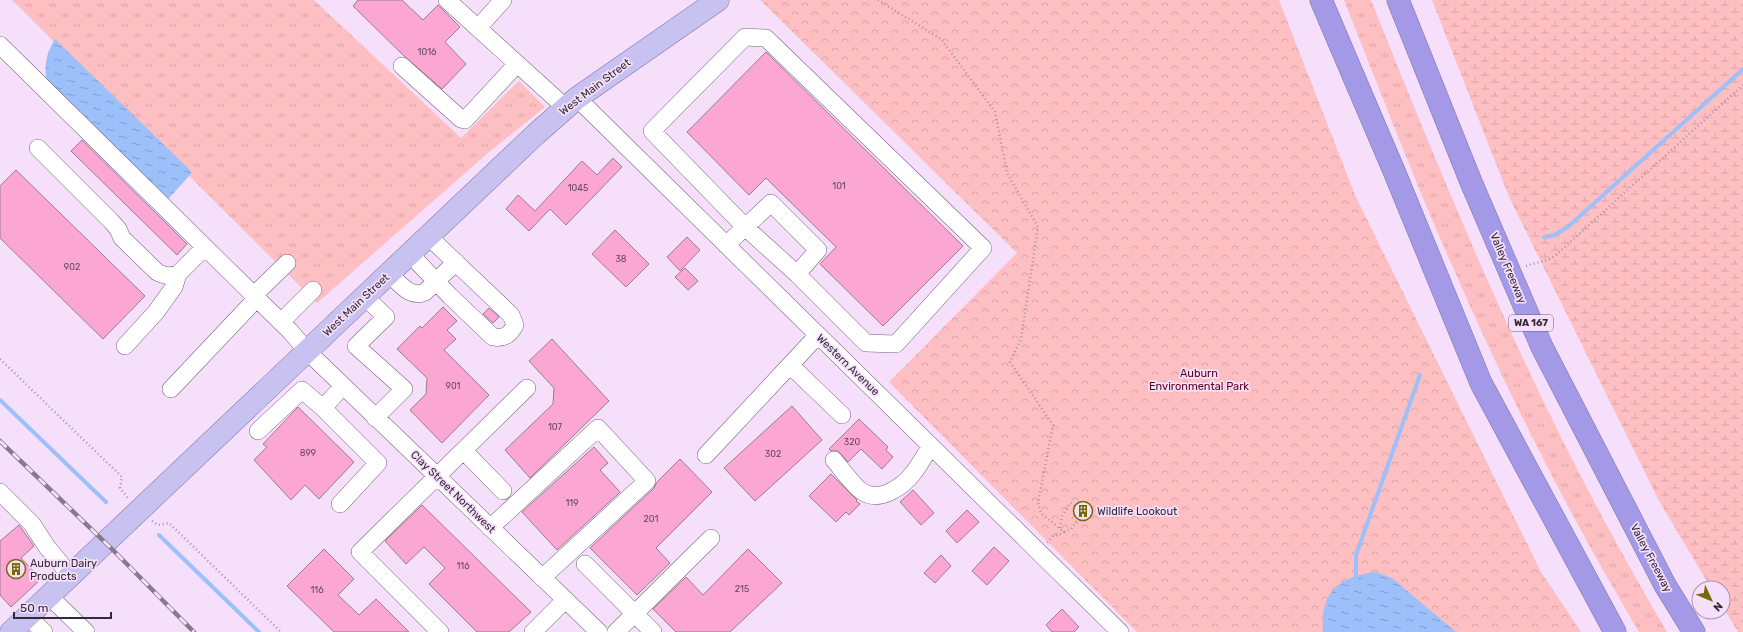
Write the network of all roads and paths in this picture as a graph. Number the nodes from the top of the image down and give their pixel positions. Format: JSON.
{"nodes":[{"id":1,"x":447,"y":0,"type":"edge"},
{"id":2,"x":503,"y":0,"type":"edge"},
{"id":3,"x":718,"y":0,"type":"edge"},
{"id":4,"x":878,"y":0,"type":"edge"},
{"id":5,"x":1321,"y":0,"type":"edge"},
{"id":6,"x":1398,"y":0,"type":"edge"},
{"id":7,"x":478,"y":28,"type":"junction"},
{"id":8,"x":2,"y":50,"type":"edge"},
{"id":9,"x":517,"y":64,"type":"junction"},
{"id":10,"x":402,"y":66,"type":"dead end"},
{"id":11,"x":1743,"y":85,"type":"edge"},
{"id":12,"x":571,"y":103,"type":"junction"},
{"id":13,"x":38,"y":148,"type":"dead end"},
{"id":14,"x":745,"y":227,"type":"junction"},
{"id":15,"x":428,"y":236,"type":"junction"},
{"id":16,"x":726,"y":245,"type":"junction"},
{"id":17,"x":205,"y":247,"type":"junction"},
{"id":18,"x":410,"y":254,"type":"junction"},
{"id":19,"x":456,"y":262,"type":"junction"},
{"id":20,"x":287,"y":263,"type":"dead end"},
{"id":21,"x":1509,"y":271,"type":"junction"},
{"id":22,"x":178,"y":274,"type":"junction"},
{"id":23,"x":389,"y":274,"type":"junction"},
{"id":24,"x":797,"y":274,"type":"junction"},
{"id":25,"x":436,"y":281,"type":"junction"},
{"id":26,"x":313,"y":290,"type":"dead end"},
{"id":27,"x":255,"y":297,"type":"junction"},
{"id":28,"x":365,"y":297,"type":"junction"},
{"id":29,"x":281,"y":322,"type":"junction"},
{"id":30,"x":818,"y":335,"type":"junction"},
{"id":31,"x":125,"y":346,"type":"dead end"},
{"id":32,"x":307,"y":351,"type":"junction"},
{"id":33,"x":0,"y":358,"type":"edge"},
{"id":34,"x":790,"y":365,"type":"junction"},
{"id":35,"x":343,"y":386,"type":"junction"},
{"id":36,"x":527,"y":388,"type":"dead end"},
{"id":37,"x":171,"y":389,"type":"dead end"},
{"id":38,"x":323,"y":408,"type":"junction"},
{"id":39,"x":842,"y":415,"type":"dead end"},
{"id":40,"x":375,"y":418,"type":"junction"},
{"id":41,"x":258,"y":431,"type":"dead end"},
{"id":42,"x":931,"y":446,"type":"junction"},
{"id":43,"x":464,"y":451,"type":"junction"},
{"id":44,"x":706,"y":455,"type":"dead end"},
{"id":45,"x":834,"y":460,"type":"dead end"},
{"id":46,"x":437,"y":477,"type":"junction"},
{"id":47,"x":503,"y":491,"type":"dead end"},
{"id":48,"x":0,"y":492,"type":"edge"},
{"id":49,"x":132,"y":502,"type":"dead end"},
{"id":50,"x":340,"y":504,"type":"dead end"},
{"id":51,"x":1079,"y":508,"type":"dead end"},
{"id":52,"x":1082,"y":515,"type":"dead end"},
{"id":53,"x":149,"y":519,"type":"dead end"},
{"id":54,"x":490,"y":528,"type":"junction"},
{"id":55,"x":1060,"y":529,"type":"junction"},
{"id":56,"x":1064,"y":532,"type":"junction"},
{"id":57,"x":711,"y":538,"type":"dead end"},
{"id":58,"x":1039,"y":551,"type":"junction"},
{"id":59,"x":585,"y":564,"type":"dead end"},
{"id":60,"x":70,"y":575,"type":"junction"},
{"id":61,"x":542,"y":578,"type":"junction"},
{"id":62,"x":49,"y":596,"type":"junction"},
{"id":63,"x":565,"y":600,"type":"junction"},
{"id":64,"x":634,"y":613,"type":"junction"},
{"id":65,"x":28,"y":616,"type":"junction"},
{"id":66,"x":11,"y":632,"type":"edge"},
{"id":67,"x":44,"y":632,"type":"edge"},
{"id":68,"x":86,"y":632,"type":"edge"},
{"id":69,"x":281,"y":632,"type":"edge"},
{"id":70,"x":440,"y":632,"type":"edge"},
{"id":71,"x":533,"y":632,"type":"edge"},
{"id":72,"x":599,"y":632,"type":"edge"},
{"id":73,"x":616,"y":632,"type":"edge"},
{"id":74,"x":653,"y":632,"type":"edge"},
{"id":75,"x":1120,"y":632,"type":"edge"},
{"id":76,"x":1615,"y":632,"type":"edge"},
{"id":77,"x":1694,"y":632,"type":"edge"}],
"edges":[{"from":1,"to":7,"type":"street","name":"Western Avenue"},
{"from":2,"to":7,"type":"street"},
{"from":3,"to":12,"type":"main road","name":"West Main Street"},
{"from":4,"to":55,"type":"path"},
{"from":5,"to":76,"type":"highway"},
{"from":6,"to":21,"type":"highway","name":"Valley Freeway","number":"WA 167"},
{"from":7,"to":9,"type":"street","name":"Western Avenue"},
{"from":8,"to":17,"type":"street","name":"Clay Street Northwest"},
{"from":9,"to":10,"type":"street"},
{"from":9,"to":12,"type":"street","name":"Western Avenue"},
{"from":11,"to":21,"type":"path"},
{"from":12,"to":15,"type":"main road","name":"West Main Street"},
{"from":12,"to":16,"type":"street","name":"Western Avenue"},
{"from":13,"to":22,"type":"street"},
{"from":14,"to":16,"type":"street"},
{"from":14,"to":24,"type":"street"},
{"from":14,"to":24,"type":"street"},
{"from":14,"to":24,"type":"street"},
{"from":15,"to":18,"type":"main road","name":"West Main Street"},
{"from":15,"to":19,"type":"street"},
{"from":16,"to":30,"type":"street","name":"Western Avenue"},
{"from":17,"to":22,"type":"street"},
{"from":17,"to":27,"type":"street","name":"Clay Street Northwest"},
{"from":18,"to":23,"type":"main road","name":"West Main Street"},
{"from":18,"to":25,"type":"street"},
{"from":19,"to":25,"type":"street"},
{"from":19,"to":25,"type":"street"},
{"from":20,"to":27,"type":"street"},
{"from":21,"to":77,"type":"highway","name":"Valley Freeway","number":"WA 167"},
{"from":22,"to":31,"type":"street"},
{"from":23,"to":25,"type":"street"},
{"from":23,"to":28,"type":"main road","name":"West Main Street"},
{"from":26,"to":29,"type":"street"},
{"from":27,"to":29,"type":"street","name":"Clay Street Northwest"},
{"from":27,"to":37,"type":"street"},
{"from":28,"to":32,"type":"main road","name":"West Main Street"},
{"from":28,"to":40,"type":"street"},
{"from":29,"to":32,"type":"street","name":"Clay Street Northwest"},
{"from":30,"to":34,"type":"street"},
{"from":30,"to":42,"type":"street","name":"Western Avenue"},
{"from":32,"to":35,"type":"street","name":"Clay Street Northwest"},
{"from":32,"to":60,"type":"main road","name":"West Main Street"},
{"from":33,"to":49,"type":"path"},
{"from":34,"to":39,"type":"street"},
{"from":34,"to":44,"type":"street"},
{"from":35,"to":38,"type":"street"},
{"from":35,"to":40,"type":"street","name":"Clay Street Northwest"},
{"from":36,"to":43,"type":"street"},
{"from":38,"to":41,"type":"street"},
{"from":38,"to":50,"type":"street"},
{"from":40,"to":46,"type":"street","name":"Clay Street Northwest"},
{"from":42,"to":45,"type":"street"},
{"from":42,"to":58,"type":"street","name":"Western Avenue"},
{"from":43,"to":46,"type":"street"},
{"from":43,"to":47,"type":"street"},
{"from":46,"to":54,"type":"street","name":"Clay Street Northwest"},
{"from":46,"to":70,"type":"street"},
{"from":48,"to":60,"type":"street"},
{"from":51,"to":55,"type":"path"},
{"from":52,"to":56,"type":"path"},
{"from":53,"to":69,"type":"path"},
{"from":54,"to":61,"type":"street","name":"Clay Street Northwest"},
{"from":54,"to":61,"type":"street"},
{"from":55,"to":56,"type":"path"},
{"from":56,"to":58,"type":"path"},
{"from":57,"to":64,"type":"street"},
{"from":58,"to":75,"type":"street","name":"Western Avenue"},
{"from":59,"to":64,"type":"street"},
{"from":60,"to":62,"type":"main road","name":"West Main Street"},
{"from":61,"to":63,"type":"street","name":"Clay Street Northwest"},
{"from":62,"to":65,"type":"main road","name":"West Main Street"},
{"from":62,"to":68,"type":"street"},
{"from":63,"to":71,"type":"street"},
{"from":63,"to":72,"type":"street","name":"Clay Street Northwest"},
{"from":64,"to":73,"type":"street"},
{"from":64,"to":74,"type":"street"},
{"from":65,"to":66,"type":"main road","name":"West Main Street"},
{"from":65,"to":67,"type":"street"}]}
